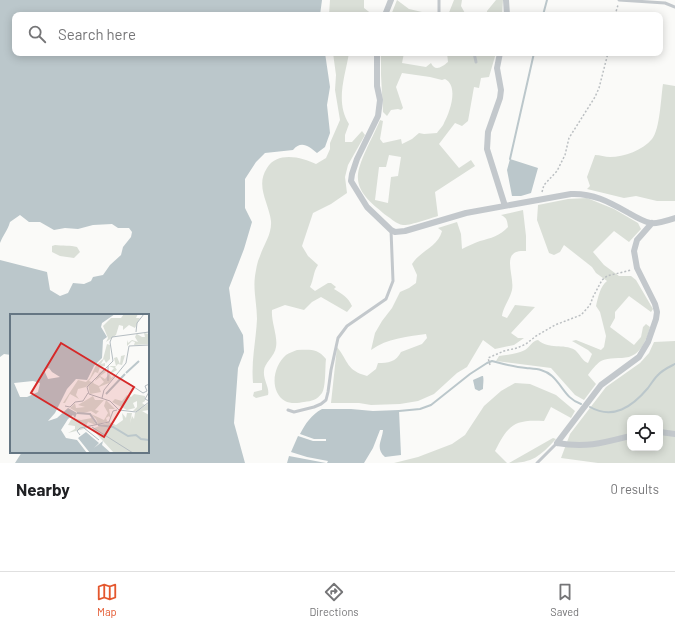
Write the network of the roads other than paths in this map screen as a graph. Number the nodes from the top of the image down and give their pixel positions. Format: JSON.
{"nodes":[{"id":1,"x":391,"y":0,"type":"edge"},
{"id":2,"x":439,"y":0,"type":"edge"},
{"id":3,"x":506,"y":0,"type":"edge"},
{"id":4,"x":619,"y":0,"type":"edge"},
{"id":5,"x":675,"y":6,"type":"edge"},
{"id":6,"x":385,"y":12,"type":"edge"},
{"id":7,"x":439,"y":12,"type":"edge"},
{"id":8,"x":507,"y":12,"type":"edge"},
{"id":9,"x":377,"y":56,"type":"edge"},
{"id":10,"x":475,"y":56,"type":"edge"},
{"id":11,"x":499,"y":56,"type":"edge"},
{"id":12,"x":476,"y":62,"type":"dead end"},
{"id":13,"x":505,"y":206,"type":"junction"},
{"id":14,"x":675,"y":218,"type":"edge"},
{"id":15,"x":652,"y":223,"type":"junction"},
{"id":16,"x":391,"y":230,"type":"junction"},
{"id":17,"x":288,"y":410,"type":"dead end"},
{"id":18,"x":663,"y":432,"type":"edge"},
{"id":19,"x":675,"y":434,"type":"edge"},
{"id":20,"x":627,"y":437,"type":"edge"},
{"id":21,"x":558,"y":443,"type":"junction"},
{"id":22,"x":537,"y":463,"type":"edge"}],
"edges":[{"from":1,"to":6,"type":"street"},
{"from":2,"to":7,"type":"lane"},
{"from":3,"to":8,"type":"street"},
{"from":4,"to":5,"type":"lane"},
{"from":9,"to":16,"type":"street"},
{"from":10,"to":12,"type":"lane"},
{"from":11,"to":13,"type":"street"},
{"from":13,"to":15,"type":"street"},
{"from":13,"to":16,"type":"street"},
{"from":14,"to":15,"type":"street"},
{"from":15,"to":21,"type":"street"},
{"from":16,"to":17,"type":"lane"},
{"from":18,"to":19,"type":"street"},
{"from":20,"to":21,"type":"street"},
{"from":21,"to":22,"type":"lane"}]}
